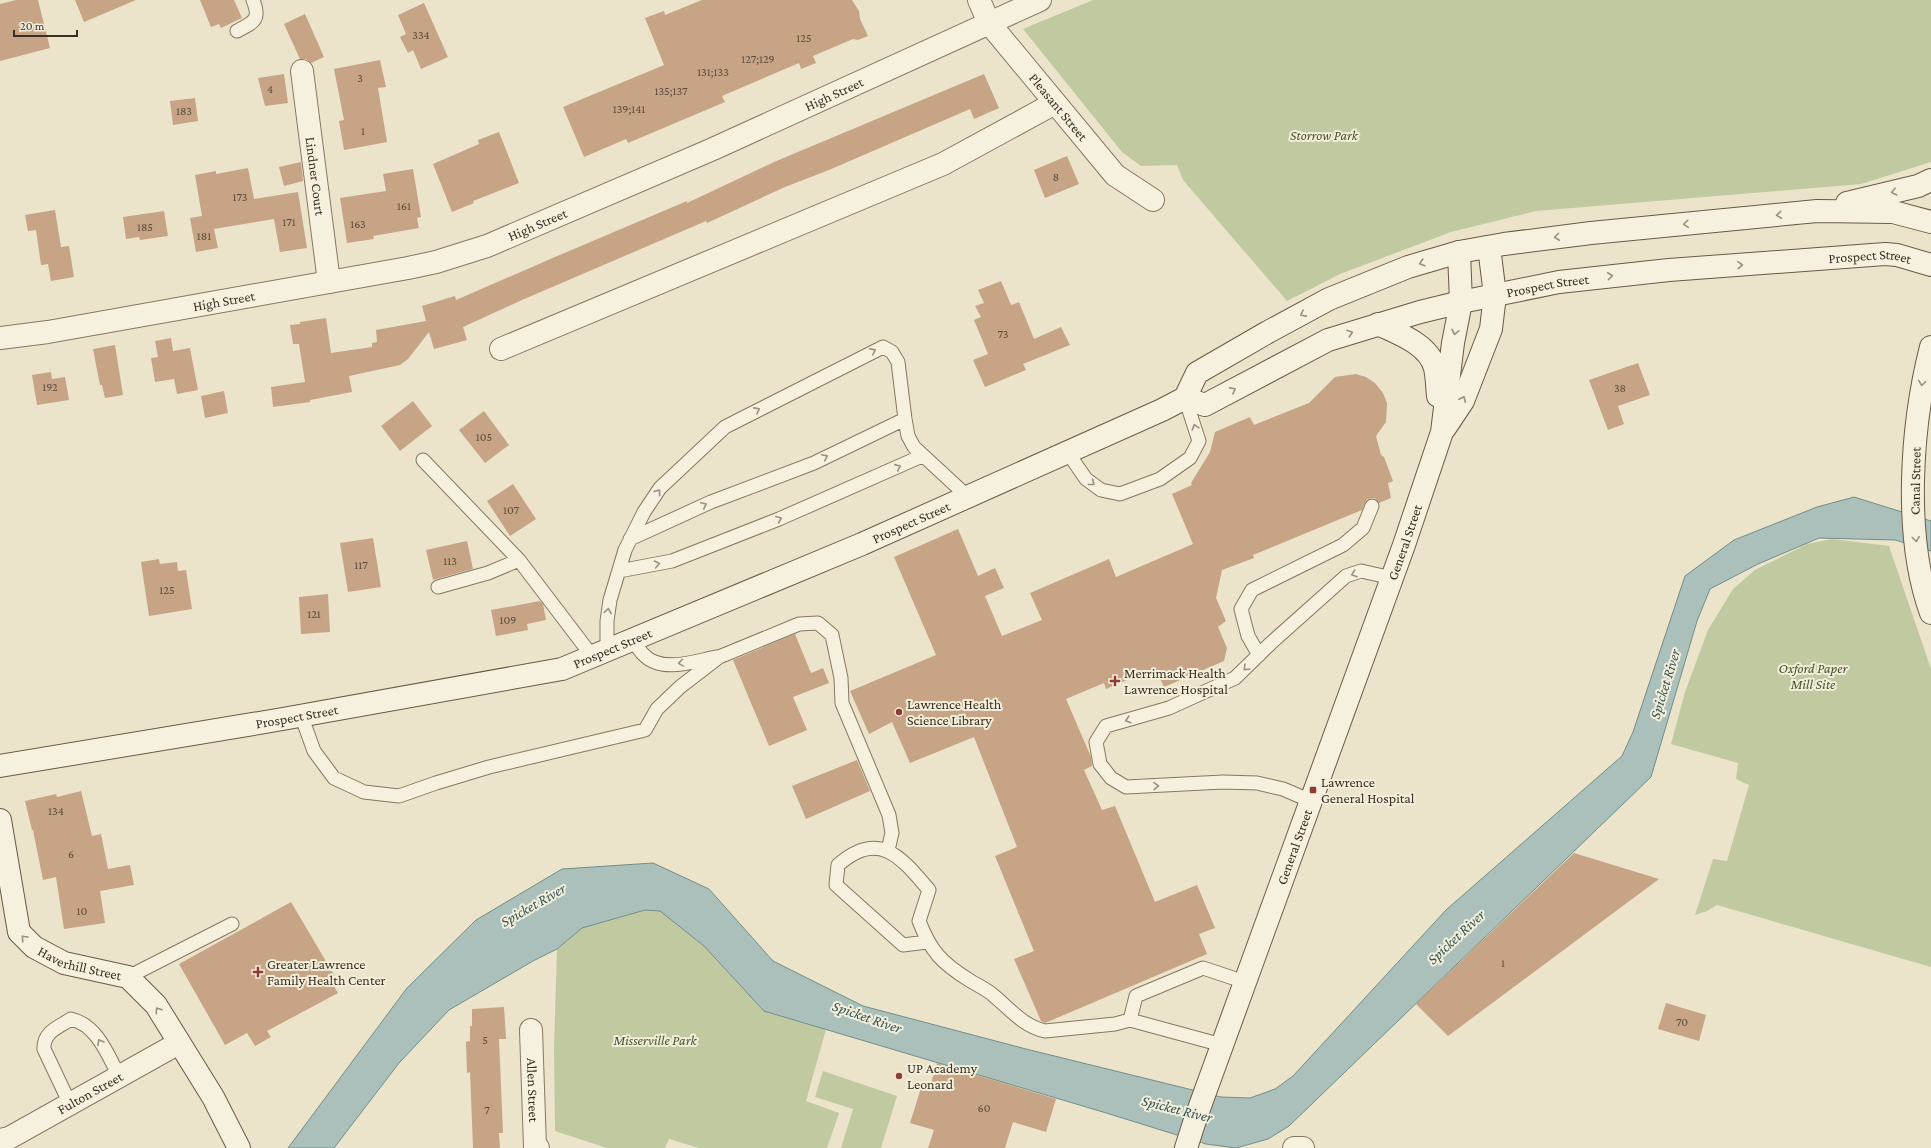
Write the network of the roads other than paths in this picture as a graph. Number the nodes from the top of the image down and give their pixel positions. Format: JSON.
{"nodes":[{"id":1,"x":253,"y":0,"type":"edge"},
{"id":2,"x":979,"y":0,"type":"edge"},
{"id":3,"x":1040,"y":0,"type":"edge"},
{"id":4,"x":989,"y":23,"type":"junction"},
{"id":5,"x":237,"y":31,"type":"dead end"},
{"id":6,"x":302,"y":71,"type":"dead end"},
{"id":7,"x":1055,"y":104,"type":"junction"},
{"id":8,"x":1931,"y":180,"type":"edge"},
{"id":9,"x":1153,"y":200,"type":"dead end"},
{"id":10,"x":1817,"y":211,"type":"junction"},
{"id":11,"x":1931,"y":222,"type":"edge"},
{"id":12,"x":1489,"y":247,"type":"junction"},
{"id":13,"x":1459,"y":252,"type":"junction"},
{"id":14,"x":1931,"y":265,"type":"edge"},
{"id":15,"x":329,"y":282,"type":"junction"},
{"id":16,"x":1495,"y":295,"type":"junction"},
{"id":17,"x":1461,"y":302,"type":"junction"},
{"id":18,"x":1378,"y":324,"type":"junction"},
{"id":19,"x":0,"y":338,"type":"edge"},
{"id":20,"x":1931,"y":347,"type":"edge"},
{"id":21,"x":501,"y":349,"type":"dead end"},
{"id":22,"x":1185,"y":398,"type":"junction"},
{"id":23,"x":905,"y":419,"type":"junction"},
{"id":24,"x":1442,"y":432,"type":"junction"},
{"id":25,"x":1068,"y":452,"type":"junction"},
{"id":26,"x":922,"y":456,"type":"junction"},
{"id":27,"x":423,"y":460,"type":"dead end"},
{"id":28,"x":968,"y":497,"type":"junction"},
{"id":29,"x":1372,"y":506,"type":"dead end"},
{"id":30,"x":630,"y":539,"type":"junction"},
{"id":31,"x":519,"y":560,"type":"junction"},
{"id":32,"x":619,"y":571,"type":"junction"},
{"id":33,"x":1392,"y":578,"type":"junction"},
{"id":34,"x":438,"y":588,"type":"dead end"},
{"id":35,"x":1931,"y":613,"type":"edge"},
{"id":36,"x":632,"y":639,"type":"junction"},
{"id":37,"x":600,"y":653,"type":"junction"},
{"id":38,"x":1259,"y":655,"type":"junction"},
{"id":39,"x":719,"y":656,"type":"junction"},
{"id":40,"x":300,"y":715,"type":"junction"},
{"id":41,"x":0,"y":766,"type":"edge"},
{"id":42,"x":1311,"y":801,"type":"junction"},
{"id":43,"x":0,"y":820,"type":"edge"},
{"id":44,"x":888,"y":850,"type":"junction"},
{"id":45,"x":232,"y":924,"type":"dead end"},
{"id":46,"x":927,"y":942,"type":"junction"},
{"id":47,"x":128,"y":977,"type":"junction"},
{"id":48,"x":1245,"y":982,"type":"junction"},
{"id":49,"x":1130,"y":1020,"type":"junction"},
{"id":50,"x":531,"y":1030,"type":"dead end"},
{"id":51,"x":179,"y":1043,"type":"junction"},
{"id":52,"x":1222,"y":1045,"type":"junction"},
{"id":53,"x":119,"y":1076,"type":"junction"},
{"id":54,"x":70,"y":1104,"type":"junction"},
{"id":55,"x":0,"y":1140,"type":"edge"},
{"id":56,"x":239,"y":1148,"type":"edge"},
{"id":57,"x":538,"y":1148,"type":"edge"},
{"id":58,"x":1186,"y":1148,"type":"edge"},
{"id":59,"x":1294,"y":1148,"type":"edge"},
{"id":60,"x":1303,"y":1148,"type":"edge"}],
"edges":[{"from":1,"to":5,"type":"lane"},
{"from":2,"to":4,"type":"street","name":"Pleasant Street"},
{"from":3,"to":4,"type":"street","name":"High Street"},
{"from":4,"to":7,"type":"street","name":"Pleasant Street"},
{"from":4,"to":15,"type":"street","name":"High Street"},
{"from":6,"to":15,"type":"street","name":"Lindner Court"},
{"from":7,"to":9,"type":"street","name":"Pleasant Street"},
{"from":7,"to":21,"type":"street"},
{"from":8,"to":10,"type":"street","one_way":true},
{"from":10,"to":11,"type":"street"},
{"from":10,"to":12,"type":"street","one_way":true},
{"from":12,"to":13,"type":"street"},
{"from":12,"to":16,"type":"street","name":"General Street"},
{"from":13,"to":17,"type":"street","name":"General Street"},
{"from":13,"to":22,"type":"street","one_way":true},
{"from":16,"to":14,"type":"street","name":"Prospect Street","one_way":true},
{"from":15,"to":19,"type":"street","name":"High Street"},
{"from":16,"to":17,"type":"street","name":"Prospect Street"},
{"from":24,"to":16,"type":"street","name":"General Street","one_way":true},
{"from":17,"to":18,"type":"street","name":"Prospect Street"},
{"from":17,"to":24,"type":"street","name":"General Street","one_way":true},
{"from":22,"to":18,"type":"street","name":"Prospect Street","one_way":true},
{"from":18,"to":24,"type":"street"},
{"from":20,"to":35,"type":"street","name":"Canal Street","one_way":true},
{"from":22,"to":25,"type":"street","name":"Prospect Street"},
{"from":25,"to":22,"type":"lane","one_way":true},
{"from":23,"to":26,"type":"lane"},
{"from":30,"to":23,"type":"lane","one_way":true},
{"from":30,"to":23,"type":"lane","one_way":true},
{"from":24,"to":33,"type":"street","name":"General Street"},
{"from":25,"to":28,"type":"street","name":"Prospect Street"},
{"from":26,"to":28,"type":"lane"},
{"from":32,"to":26,"type":"lane","one_way":true},
{"from":27,"to":31,"type":"lane"},
{"from":28,"to":36,"type":"street","name":"Prospect Street"},
{"from":29,"to":38,"type":"lane"},
{"from":30,"to":32,"type":"lane"},
{"from":31,"to":34,"type":"lane"},
{"from":31,"to":37,"type":"lane"},
{"from":37,"to":32,"type":"lane","one_way":true},
{"from":33,"to":38,"type":"lane","one_way":true},
{"from":33,"to":42,"type":"street","name":"General Street"},
{"from":36,"to":37,"type":"street","name":"Prospect Street"},
{"from":39,"to":36,"type":"lane","one_way":true},
{"from":37,"to":40,"type":"street","name":"Prospect Street"},
{"from":38,"to":42,"type":"lane","one_way":true},
{"from":39,"to":40,"type":"lane"},
{"from":39,"to":44,"type":"lane"},
{"from":40,"to":41,"type":"street","name":"Prospect Street"},
{"from":42,"to":48,"type":"street","name":"General Street"},
{"from":47,"to":43,"type":"street","name":"Haverhill Street","one_way":true},
{"from":44,"to":46,"type":"lane"},
{"from":44,"to":46,"type":"lane"},
{"from":45,"to":47,"type":"lane"},
{"from":46,"to":49,"type":"lane"},
{"from":51,"to":47,"type":"street","name":"Haverhill Street","one_way":true},
{"from":48,"to":49,"type":"lane"},
{"from":48,"to":52,"type":"street","name":"General Street"},
{"from":49,"to":52,"type":"lane"},
{"from":50,"to":57,"type":"street","name":"Allen Street"},
{"from":51,"to":53,"type":"street","name":"Fulton Street"},
{"from":51,"to":56,"type":"street","name":"Haverhill Street"},
{"from":52,"to":58,"type":"street","name":"General Street"},
{"from":53,"to":54,"type":"street","name":"Fulton Street"},
{"from":53,"to":54,"type":"lane","one_way":true},
{"from":54,"to":55,"type":"street","name":"Fulton Street"},
{"from":59,"to":60,"type":"street"}]}
